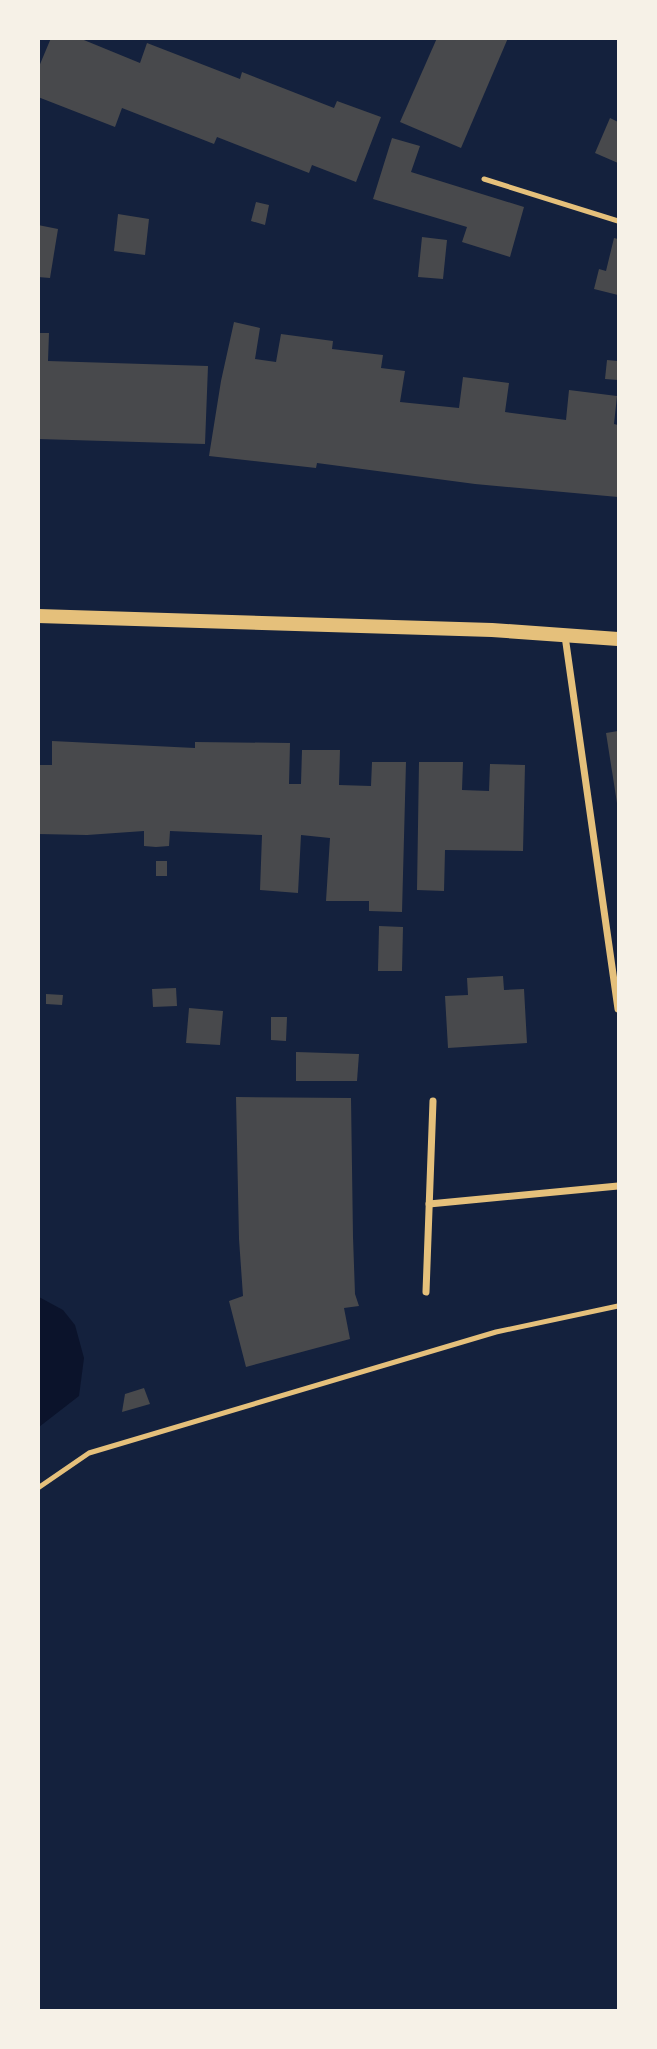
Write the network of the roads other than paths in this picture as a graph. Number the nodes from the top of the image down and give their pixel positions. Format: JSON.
{"nodes":[{"id":1,"x":484,"y":179,"type":"dead end"},
{"id":2,"x":618,"y":221,"type":"edge"},
{"id":3,"x":38,"y":617,"type":"edge"},
{"id":4,"x":565,"y":635,"type":"junction"},
{"id":5,"x":618,"y":639,"type":"edge"},
{"id":6,"x":618,"y":1009,"type":"edge"},
{"id":7,"x":433,"y":1101,"type":"dead end"},
{"id":8,"x":618,"y":1186,"type":"edge"},
{"id":9,"x":429,"y":1204,"type":"junction"},
{"id":10,"x":426,"y":1292,"type":"dead end"},
{"id":11,"x":618,"y":1306,"type":"edge"},
{"id":12,"x":38,"y":1488,"type":"edge"}],
"edges":[{"from":1,"to":2,"type":"lane"},
{"from":3,"to":4,"type":"main road"},
{"from":4,"to":5,"type":"main road"},
{"from":4,"to":6,"type":"street"},
{"from":7,"to":9,"type":"street"},
{"from":8,"to":9,"type":"street"},
{"from":9,"to":10,"type":"street"},
{"from":11,"to":12,"type":"lane"}]}
